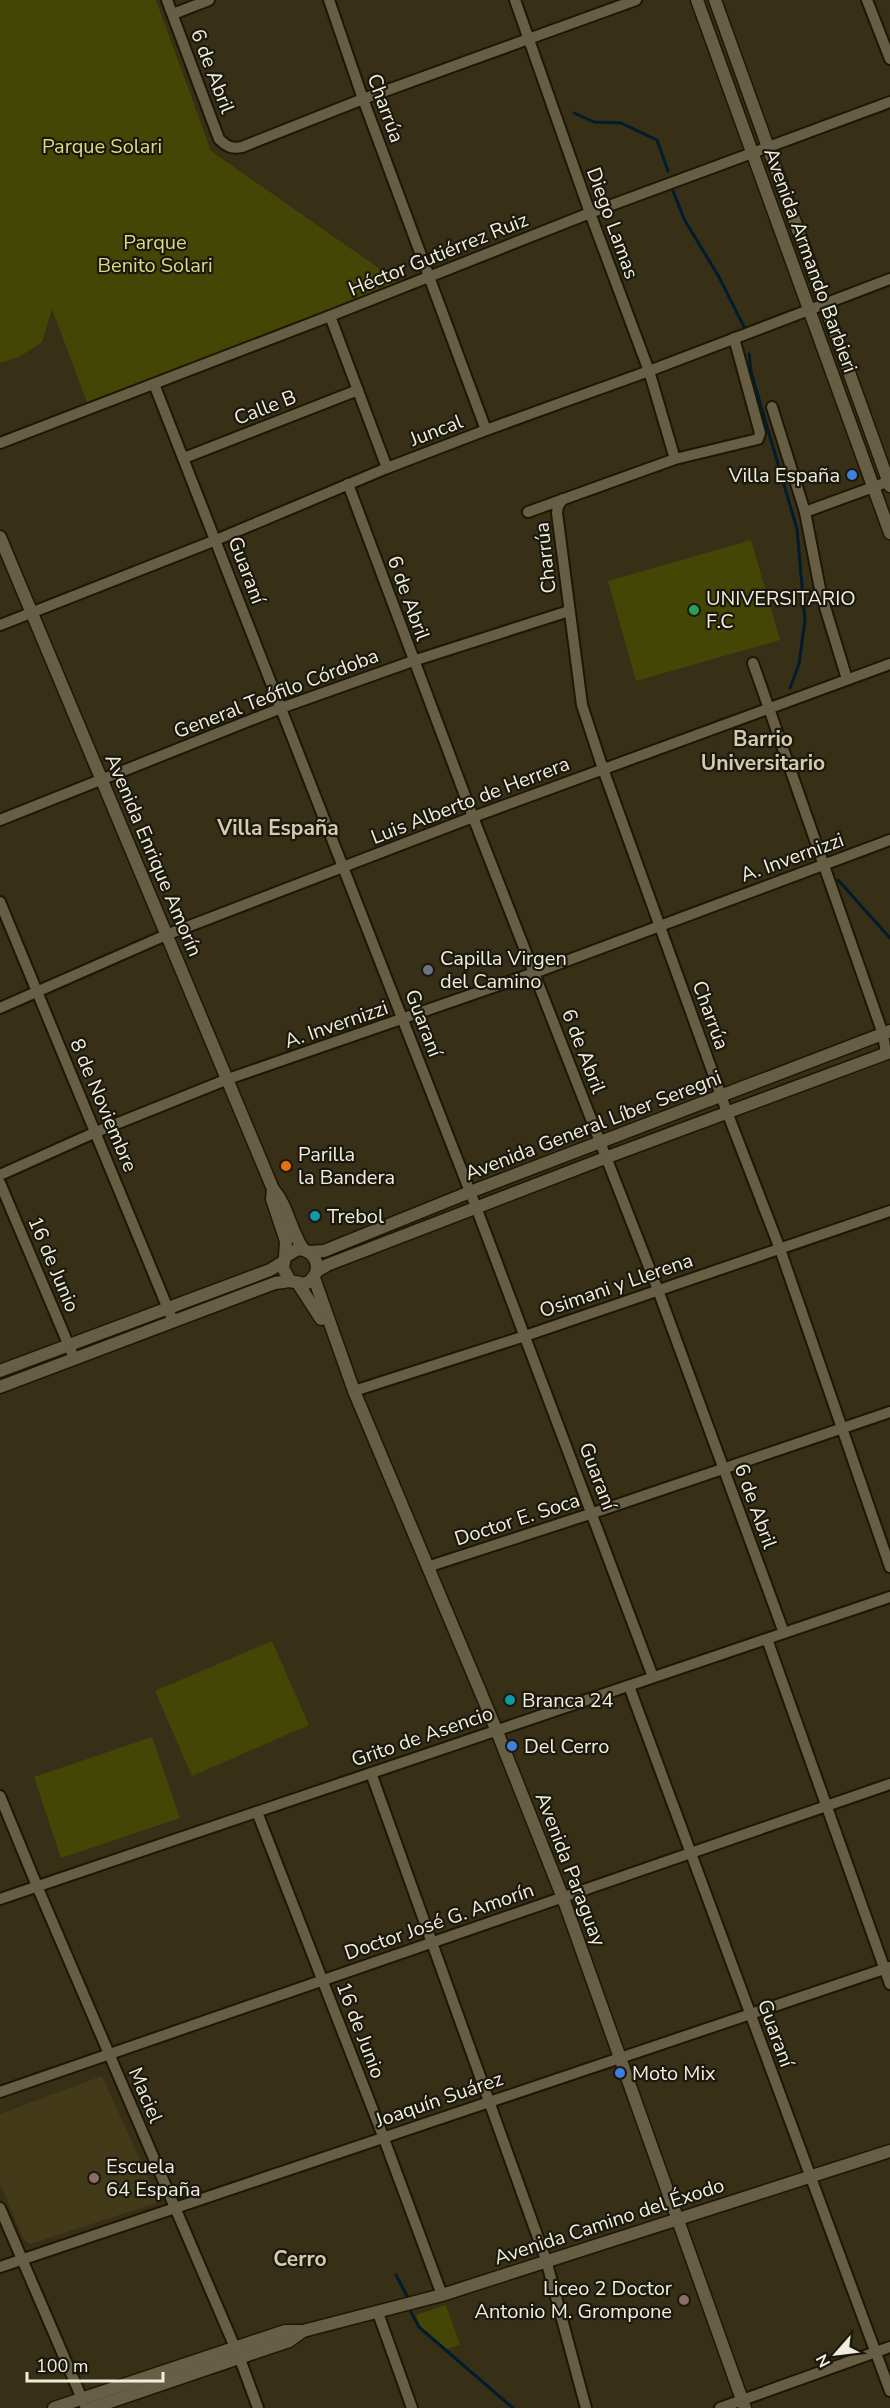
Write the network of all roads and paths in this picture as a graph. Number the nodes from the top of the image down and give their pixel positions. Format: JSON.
{"nodes":[{"id":1,"x":167,"y":0,"type":"edge"},
{"id":2,"x":209,"y":0,"type":"edge"},
{"id":3,"x":329,"y":0,"type":"edge"},
{"id":4,"x":515,"y":0,"type":"edge"},
{"id":5,"x":636,"y":0,"type":"edge"},
{"id":6,"x":697,"y":0,"type":"edge"},
{"id":7,"x":715,"y":0,"type":"edge"},
{"id":8,"x":867,"y":0,"type":"edge"},
{"id":9,"x":172,"y":14,"type":"junction"},
{"id":10,"x":529,"y":39,"type":"junction"},
{"id":11,"x":890,"y":59,"type":"edge"},
{"id":12,"x":363,"y":99,"type":"junction"},
{"id":13,"x":890,"y":102,"type":"edge"},
{"id":14,"x":770,"y":148,"type":"junction"},
{"id":15,"x":752,"y":154,"type":"junction"},
{"id":16,"x":590,"y":213,"type":"junction"},
{"id":17,"x":430,"y":276,"type":"junction"},
{"id":18,"x":890,"y":279,"type":"edge"},
{"id":19,"x":825,"y":303,"type":"junction"},
{"id":20,"x":809,"y":309,"type":"junction"},
{"id":21,"x":330,"y":316,"type":"junction"},
{"id":22,"x":734,"y":338,"type":"junction"},
{"id":23,"x":649,"y":371,"type":"junction"},
{"id":24,"x":153,"y":384,"type":"junction"},
{"id":25,"x":358,"y":390,"type":"junction"},
{"id":26,"x":772,"y":407,"type":"dead end"},
{"id":27,"x":486,"y":430,"type":"junction"},
{"id":28,"x":0,"y":443,"type":"edge"},
{"id":29,"x":184,"y":458,"type":"junction"},
{"id":30,"x":675,"y":459,"type":"junction"},
{"id":31,"x":387,"y":468,"type":"junction"},
{"id":32,"x":889,"y":483,"type":"edge"},
{"id":33,"x":348,"y":484,"type":"junction"},
{"id":34,"x":874,"y":488,"type":"junction"},
{"id":35,"x":563,"y":499,"type":"junction"},
{"id":36,"x":528,"y":512,"type":"dead end"},
{"id":37,"x":805,"y":512,"type":"junction"},
{"id":38,"x":890,"y":533,"type":"edge"},
{"id":39,"x":0,"y":537,"type":"edge"},
{"id":40,"x":216,"y":540,"type":"junction"},
{"id":41,"x":568,"y":611,"type":"junction"},
{"id":42,"x":31,"y":613,"type":"junction"},
{"id":43,"x":0,"y":625,"type":"edge"},
{"id":44,"x":413,"y":661,"type":"junction"},
{"id":45,"x":753,"y":663,"type":"dead end"},
{"id":46,"x":890,"y":664,"type":"edge"},
{"id":47,"x":847,"y":679,"type":"junction"},
{"id":48,"x":281,"y":708,"type":"junction"},
{"id":49,"x":769,"y":708,"type":"junction"},
{"id":50,"x":603,"y":769,"type":"junction"},
{"id":51,"x":102,"y":780,"type":"junction"},
{"id":52,"x":2,"y":817,"type":"edge"},
{"id":53,"x":472,"y":817,"type":"junction"},
{"id":54,"x":890,"y":840,"type":"edge"},
{"id":55,"x":824,"y":863,"type":"junction"},
{"id":56,"x":344,"y":868,"type":"junction"},
{"id":57,"x":0,"y":902,"type":"edge"},
{"id":58,"x":659,"y":926,"type":"junction"},
{"id":59,"x":166,"y":935,"type":"junction"},
{"id":60,"x":534,"y":973,"type":"junction"},
{"id":61,"x":37,"y":992,"type":"junction"},
{"id":62,"x":0,"y":1008,"type":"edge"},
{"id":63,"x":403,"y":1020,"type":"junction"},
{"id":64,"x":886,"y":1033,"type":"edge"},
{"id":65,"x":888,"y":1053,"type":"edge"},
{"id":66,"x":228,"y":1080,"type":"junction"},
{"id":67,"x":721,"y":1097,"type":"junction"},
{"id":68,"x":727,"y":1112,"type":"junction"},
{"id":69,"x":96,"y":1132,"type":"junction"},
{"id":70,"x":599,"y":1143,"type":"junction"},
{"id":71,"x":605,"y":1158,"type":"junction"},
{"id":72,"x":0,"y":1175,"type":"edge"},
{"id":73,"x":0,"y":1183,"type":"edge"},
{"id":74,"x":273,"y":1189,"type":"junction"},
{"id":75,"x":471,"y":1192,"type":"junction"},
{"id":76,"x":477,"y":1207,"type":"junction"},
{"id":77,"x":890,"y":1211,"type":"edge"},
{"id":78,"x":780,"y":1249,"type":"junction"},
{"id":79,"x":306,"y":1251,"type":"junction"},
{"id":80,"x":284,"y":1260,"type":"junction"},
{"id":81,"x":316,"y":1274,"type":"junction"},
{"id":82,"x":295,"y":1283,"type":"junction"},
{"id":83,"x":658,"y":1290,"type":"junction"},
{"id":84,"x":168,"y":1309,"type":"junction"},
{"id":85,"x":174,"y":1322,"type":"junction"},
{"id":86,"x":525,"y":1336,"type":"junction"},
{"id":87,"x":68,"y":1345,"type":"junction"},
{"id":88,"x":338,"y":1352,"type":"junction"},
{"id":89,"x":74,"y":1359,"type":"junction"},
{"id":90,"x":0,"y":1371,"type":"edge"},
{"id":91,"x":0,"y":1387,"type":"edge"},
{"id":92,"x":354,"y":1391,"type":"junction"},
{"id":93,"x":890,"y":1412,"type":"edge"},
{"id":94,"x":843,"y":1428,"type":"junction"},
{"id":95,"x":724,"y":1469,"type":"junction"},
{"id":96,"x":593,"y":1513,"type":"junction"},
{"id":97,"x":427,"y":1567,"type":"junction"},
{"id":98,"x":890,"y":1567,"type":"edge"},
{"id":99,"x":890,"y":1597,"type":"edge"},
{"id":100,"x":784,"y":1633,"type":"junction"},
{"id":101,"x":767,"y":1639,"type":"junction"},
{"id":102,"x":653,"y":1677,"type":"junction"},
{"id":103,"x":629,"y":1686,"type":"junction"},
{"id":104,"x":496,"y":1729,"type":"junction"},
{"id":105,"x":371,"y":1773,"type":"junction"},
{"id":106,"x":890,"y":1784,"type":"edge"},
{"id":107,"x":0,"y":1796,"type":"edge"},
{"id":108,"x":827,"y":1806,"type":"junction"},
{"id":109,"x":257,"y":1812,"type":"junction"},
{"id":110,"x":691,"y":1853,"type":"junction"},
{"id":111,"x":37,"y":1886,"type":"junction"},
{"id":112,"x":563,"y":1898,"type":"junction"},
{"id":113,"x":0,"y":1899,"type":"edge"},
{"id":114,"x":434,"y":1942,"type":"junction"},
{"id":115,"x":887,"y":1968,"type":"edge"},
{"id":116,"x":323,"y":1981,"type":"junction"},
{"id":117,"x":890,"y":1983,"type":"edge"},
{"id":118,"x":750,"y":2014,"type":"junction"},
{"id":119,"x":110,"y":2054,"type":"junction"},
{"id":120,"x":620,"y":2057,"type":"junction"},
{"id":121,"x":0,"y":2092,"type":"edge"},
{"id":122,"x":490,"y":2100,"type":"junction"},
{"id":123,"x":383,"y":2136,"type":"junction"},
{"id":124,"x":890,"y":2151,"type":"edge"},
{"id":125,"x":810,"y":2178,"type":"junction"},
{"id":126,"x":0,"y":2208,"type":"edge"},
{"id":127,"x":174,"y":2208,"type":"junction"},
{"id":128,"x":676,"y":2221,"type":"junction"},
{"id":129,"x":21,"y":2260,"type":"junction"},
{"id":130,"x":546,"y":2260,"type":"junction"},
{"id":131,"x":0,"y":2267,"type":"edge"},
{"id":132,"x":442,"y":2295,"type":"junction"},
{"id":133,"x":378,"y":2313,"type":"junction"},
{"id":134,"x":890,"y":2347,"type":"edge"},
{"id":135,"x":875,"y":2352,"type":"junction"},
{"id":136,"x":238,"y":2353,"type":"junction"},
{"id":137,"x":890,"y":2391,"type":"edge"},
{"id":138,"x":84,"y":2403,"type":"edge"},
{"id":139,"x":744,"y":2404,"type":"edge"},
{"id":140,"x":54,"y":2408,"type":"edge"},
{"id":141,"x":92,"y":2408,"type":"edge"},
{"id":142,"x":258,"y":2408,"type":"edge"},
{"id":143,"x":412,"y":2408,"type":"edge"},
{"id":144,"x":586,"y":2408,"type":"edge"},
{"id":145,"x":720,"y":2408,"type":"edge"}],
"edges":[{"from":1,"to":9,"type":"street","name":"6 de Abril"},
{"from":2,"to":9,"type":"street"},
{"from":3,"to":12,"type":"street","name":"Charrúa"},
{"from":4,"to":10,"type":"street","name":"Diego Lamas"},
{"from":5,"to":10,"type":"street"},
{"from":6,"to":15,"type":"street","name":"Avenida Armando Barbieri"},
{"from":7,"to":14,"type":"street","name":"Avenida Armando Barbieri"},
{"from":8,"to":11,"type":"street"},
{"from":9,"to":12,"type":"street","name":"6 de Abril"},
{"from":10,"to":12,"type":"street"},
{"from":10,"to":16,"type":"street","name":"Diego Lamas"},
{"from":12,"to":17,"type":"street","name":"Charrúa"},
{"from":13,"to":14,"type":"street","name":"Héctor Gutiérrez Ruiz"},
{"from":14,"to":15,"type":"street","name":"Héctor Gutiérrez Ruiz"},
{"from":14,"to":19,"type":"street","name":"Avenida Armando Barbieri"},
{"from":15,"to":16,"type":"street","name":"Héctor Gutiérrez Ruiz"},
{"from":15,"to":20,"type":"street","name":"Avenida Armando Barbieri"},
{"from":16,"to":17,"type":"street","name":"Héctor Gutiérrez Ruiz"},
{"from":16,"to":23,"type":"street","name":"Diego Lamas"},
{"from":17,"to":21,"type":"street","name":"Héctor Gutiérrez Ruiz"},
{"from":17,"to":27,"type":"street","name":"Charrúa"},
{"from":18,"to":19,"type":"street","name":"Juncal"},
{"from":19,"to":20,"type":"street","name":"Juncal"},
{"from":19,"to":32,"type":"street","name":"Avenida Armando Barbieri"},
{"from":20,"to":22,"type":"street","name":"Juncal"},
{"from":20,"to":34,"type":"street","name":"Avenida Armando Barbieri"},
{"from":21,"to":24,"type":"street","name":"Héctor Gutiérrez Ruiz"},
{"from":21,"to":25,"type":"street"},
{"from":22,"to":23,"type":"street","name":"Juncal"},
{"from":22,"to":30,"type":"street"},
{"from":23,"to":27,"type":"street","name":"Juncal"},
{"from":23,"to":30,"type":"street","name":"Diego Lamas"},
{"from":24,"to":28,"type":"street","name":"Héctor Gutiérrez Ruiz"},
{"from":24,"to":29,"type":"street","name":"Guaraní"},
{"from":25,"to":29,"type":"street","name":"Calle B"},
{"from":25,"to":31,"type":"street"},
{"from":26,"to":37,"type":"street"},
{"from":27,"to":31,"type":"street","name":"Juncal"},
{"from":29,"to":40,"type":"street","name":"Guaraní"},
{"from":30,"to":35,"type":"street"},
{"from":31,"to":33,"type":"street","name":"Juncal"},
{"from":32,"to":34,"type":"street"},
{"from":33,"to":40,"type":"street","name":"Juncal"},
{"from":33,"to":44,"type":"street","name":"6 de Abril"},
{"from":34,"to":37,"type":"street"},
{"from":34,"to":38,"type":"street","name":"Avenida Armando Barbieri"},
{"from":35,"to":36,"type":"street"},
{"from":35,"to":41,"type":"street","name":"Charrúa"},
{"from":37,"to":47,"type":"street"},
{"from":39,"to":42,"type":"street","name":"Avenida Enrique Amorín"},
{"from":40,"to":42,"type":"street","name":"Juncal"},
{"from":40,"to":48,"type":"street","name":"Guaraní"},
{"from":41,"to":44,"type":"street","name":"General Teófilo Córdoba"},
{"from":41,"to":50,"type":"street","name":"Charrúa"},
{"from":42,"to":43,"type":"street","name":"Juncal"},
{"from":42,"to":51,"type":"street","name":"Avenida Enrique Amorín"},
{"from":44,"to":48,"type":"street","name":"General Teófilo Córdoba"},
{"from":44,"to":53,"type":"street","name":"6 de Abril"},
{"from":45,"to":49,"type":"street"},
{"from":46,"to":47,"type":"street","name":"Luis Alberto de Herrera"},
{"from":47,"to":49,"type":"street","name":"Luis Alberto de Herrera"},
{"from":48,"to":51,"type":"street","name":"General Teófilo Córdoba"},
{"from":48,"to":56,"type":"street","name":"Guaraní"},
{"from":49,"to":50,"type":"street","name":"Luis Alberto de Herrera"},
{"from":49,"to":55,"type":"street"},
{"from":50,"to":53,"type":"street","name":"Luis Alberto de Herrera"},
{"from":50,"to":58,"type":"street","name":"Charrúa"},
{"from":51,"to":52,"type":"street","name":"General Teófilo Córdoba"},
{"from":51,"to":59,"type":"street","name":"Avenida Enrique Amorín"},
{"from":53,"to":56,"type":"street","name":"Luis Alberto de Herrera"},
{"from":53,"to":60,"type":"street","name":"6 de Abril"},
{"from":54,"to":55,"type":"street","name":"A. Invernizzi"},
{"from":55,"to":58,"type":"street","name":"A. Invernizzi"},
{"from":55,"to":64,"type":"street"},
{"from":56,"to":59,"type":"street","name":"Luis Alberto de Herrera"},
{"from":56,"to":63,"type":"street","name":"Guaraní"},
{"from":57,"to":61,"type":"street","name":"8 de Noviembre"},
{"from":58,"to":60,"type":"street","name":"A. Invernizzi"},
{"from":58,"to":67,"type":"street","name":"Charrúa"},
{"from":59,"to":61,"type":"street","name":"Luis Alberto de Herrera"},
{"from":59,"to":66,"type":"street","name":"Avenida Enrique Amorín"},
{"from":60,"to":63,"type":"street","name":"A. Invernizzi"},
{"from":60,"to":70,"type":"street","name":"6 de Abril"},
{"from":61,"to":62,"type":"street","name":"Luis Alberto de Herrera"},
{"from":61,"to":69,"type":"street","name":"8 de Noviembre"},
{"from":63,"to":66,"type":"street","name":"A. Invernizzi"},
{"from":63,"to":75,"type":"street","name":"Guaraní"},
{"from":64,"to":65,"type":"street"},
{"from":64,"to":67,"type":"street","name":"Avenida General Líber Seregni"},
{"from":65,"to":68,"type":"street","name":"Avenida General Líber Seregni"},
{"from":66,"to":69,"type":"street","name":"A. Invernizzi"},
{"from":66,"to":74,"type":"street","name":"Avenida Enrique Amorín"},
{"from":67,"to":68,"type":"street","name":"Charrúa"},
{"from":67,"to":70,"type":"street","name":"Avenida General Líber Seregni"},
{"from":68,"to":71,"type":"street","name":"Avenida General Líber Seregni"},
{"from":68,"to":78,"type":"street","name":"Charrúa"},
{"from":69,"to":72,"type":"street","name":"A. Invernizzi"},
{"from":69,"to":84,"type":"street","name":"8 de Noviembre"},
{"from":70,"to":71,"type":"street","name":"6 de Abril"},
{"from":70,"to":75,"type":"street","name":"Avenida General Líber Seregni"},
{"from":71,"to":76,"type":"street","name":"Avenida General Líber Seregni"},
{"from":71,"to":83,"type":"street","name":"6 de Abril"},
{"from":73,"to":87,"type":"street","name":"16 de Junio"},
{"from":74,"to":79,"type":"street","name":"Avenida Enrique Amorín"},
{"from":74,"to":80,"type":"street","name":"Avenida Enrique Amorín"},
{"from":75,"to":76,"type":"street","name":"Guaraní"},
{"from":75,"to":79,"type":"street","name":"Avenida General Líber Seregni"},
{"from":76,"to":81,"type":"street","name":"Avenida General Líber Seregni"},
{"from":76,"to":86,"type":"street","name":"Guaraní"},
{"from":77,"to":78,"type":"street","name":"Osimani y Llerena"},
{"from":78,"to":83,"type":"street","name":"Osimani y Llerena"},
{"from":78,"to":94,"type":"street","name":"Charrúa"},
{"from":79,"to":80,"type":"street"},
{"from":79,"to":81,"type":"street"},
{"from":80,"to":82,"type":"street"},
{"from":80,"to":84,"type":"street"},
{"from":81,"to":82,"type":"street"},
{"from":81,"to":88,"type":"street","name":"Avenida Paraguay"},
{"from":82,"to":85,"type":"street"},
{"from":82,"to":88,"type":"street","name":"Avenida Paraguay"},
{"from":83,"to":86,"type":"street","name":"Osimani y Llerena"},
{"from":83,"to":95,"type":"street","name":"6 de Abril"},
{"from":84,"to":85,"type":"street","name":"8 de Noviembre"},
{"from":84,"to":87,"type":"street"},
{"from":85,"to":89,"type":"street"},
{"from":86,"to":92,"type":"street","name":"Osimani y Llerena"},
{"from":86,"to":96,"type":"street","name":"Guaraní"},
{"from":87,"to":89,"type":"street","name":"16 de Junio"},
{"from":87,"to":90,"type":"street"},
{"from":88,"to":92,"type":"street","name":"Avenida Paraguay"},
{"from":89,"to":91,"type":"street"},
{"from":92,"to":97,"type":"street","name":"Avenida Paraguay"},
{"from":93,"to":94,"type":"street","name":"Doctor E. Soca"},
{"from":94,"to":95,"type":"street","name":"Doctor E. Soca"},
{"from":94,"to":98,"type":"street","name":"Charrúa"},
{"from":95,"to":96,"type":"street","name":"Doctor E. Soca"},
{"from":95,"to":100,"type":"street","name":"6 de Abril"},
{"from":96,"to":97,"type":"street","name":"Doctor E. Soca"},
{"from":96,"to":102,"type":"street","name":"Guaraní"},
{"from":97,"to":104,"type":"street","name":"Avenida Paraguay"},
{"from":99,"to":100,"type":"street","name":"Grito de Asencio"},
{"from":100,"to":101,"type":"street","name":"Grito de Asencio"},
{"from":101,"to":102,"type":"street","name":"Grito de Asencio"},
{"from":101,"to":108,"type":"street"},
{"from":102,"to":103,"type":"street","name":"Grito de Asencio"},
{"from":103,"to":104,"type":"street","name":"Grito de Asencio"},
{"from":103,"to":110,"type":"street","name":"Guaraní"},
{"from":104,"to":105,"type":"street","name":"Grito de Asencio"},
{"from":104,"to":112,"type":"street","name":"Avenida Paraguay"},
{"from":105,"to":109,"type":"street","name":"Grito de Asencio"},
{"from":105,"to":114,"type":"street"},
{"from":106,"to":108,"type":"street","name":"Doctor José G. Amorín"},
{"from":107,"to":111,"type":"street","name":"Maciel"},
{"from":108,"to":110,"type":"street","name":"Doctor José G. Amorín"},
{"from":108,"to":115,"type":"street"},
{"from":109,"to":111,"type":"street","name":"Grito de Asencio"},
{"from":109,"to":116,"type":"street","name":"16 de Junio"},
{"from":110,"to":112,"type":"street","name":"Doctor José G. Amorín"},
{"from":110,"to":118,"type":"street","name":"Guaraní"},
{"from":111,"to":113,"type":"street","name":"Grito de Asencio"},
{"from":111,"to":119,"type":"street","name":"Maciel"},
{"from":112,"to":114,"type":"street","name":"Doctor José G. Amorín"},
{"from":112,"to":120,"type":"street","name":"Avenida Paraguay"},
{"from":114,"to":116,"type":"street","name":"Doctor José G. Amorín"},
{"from":114,"to":122,"type":"street"},
{"from":115,"to":117,"type":"street"},
{"from":115,"to":118,"type":"street","name":"Joaquín Suárez"},
{"from":116,"to":119,"type":"street","name":"Doctor José G. Amorín"},
{"from":116,"to":123,"type":"street","name":"16 de Junio"},
{"from":118,"to":120,"type":"street","name":"Joaquín Suárez"},
{"from":118,"to":125,"type":"street","name":"Guaraní"},
{"from":119,"to":121,"type":"street","name":"Doctor José G. Amorín"},
{"from":119,"to":127,"type":"street","name":"Maciel"},
{"from":120,"to":122,"type":"street","name":"Joaquín Suárez"},
{"from":120,"to":128,"type":"street","name":"Avenida Paraguay"},
{"from":122,"to":123,"type":"street","name":"Joaquín Suárez"},
{"from":122,"to":130,"type":"street"},
{"from":123,"to":127,"type":"street","name":"Joaquín Suárez"},
{"from":123,"to":132,"type":"street","name":"16 de Junio"},
{"from":124,"to":125,"type":"street","name":"Avenida Camino del Éxodo"},
{"from":125,"to":128,"type":"street","name":"Avenida Camino del Éxodo"},
{"from":125,"to":135,"type":"street","name":"Guaraní"},
{"from":126,"to":129,"type":"street"},
{"from":127,"to":129,"type":"street","name":"Joaquín Suárez"},
{"from":127,"to":136,"type":"street","name":"Maciel"},
{"from":128,"to":130,"type":"street","name":"Avenida Camino del Éxodo"},
{"from":128,"to":139,"type":"street","name":"Avenida Paraguay"},
{"from":129,"to":131,"type":"street","name":"Joaquín Suárez"},
{"from":129,"to":138,"type":"street"},
{"from":130,"to":132,"type":"street","name":"Avenida Camino del Éxodo"},
{"from":130,"to":144,"type":"street"},
{"from":132,"to":133,"type":"street","name":"Avenida Camino del Éxodo"},
{"from":133,"to":136,"type":"street","name":"Avenida Camino del Éxodo"},
{"from":133,"to":143,"type":"street"},
{"from":134,"to":135,"type":"street"},
{"from":135,"to":137,"type":"street","name":"Guaraní"},
{"from":135,"to":139,"type":"street"},
{"from":136,"to":138,"type":"street","name":"Avenida Camino del Éxodo"},
{"from":136,"to":141,"type":"street","name":"Avenida Camino del Éxodo"},
{"from":136,"to":142,"type":"street","name":"Maciel"},
{"from":138,"to":140,"type":"street","name":"Avenida Camino del Éxodo"},
{"from":139,"to":145,"type":"street"}]}
